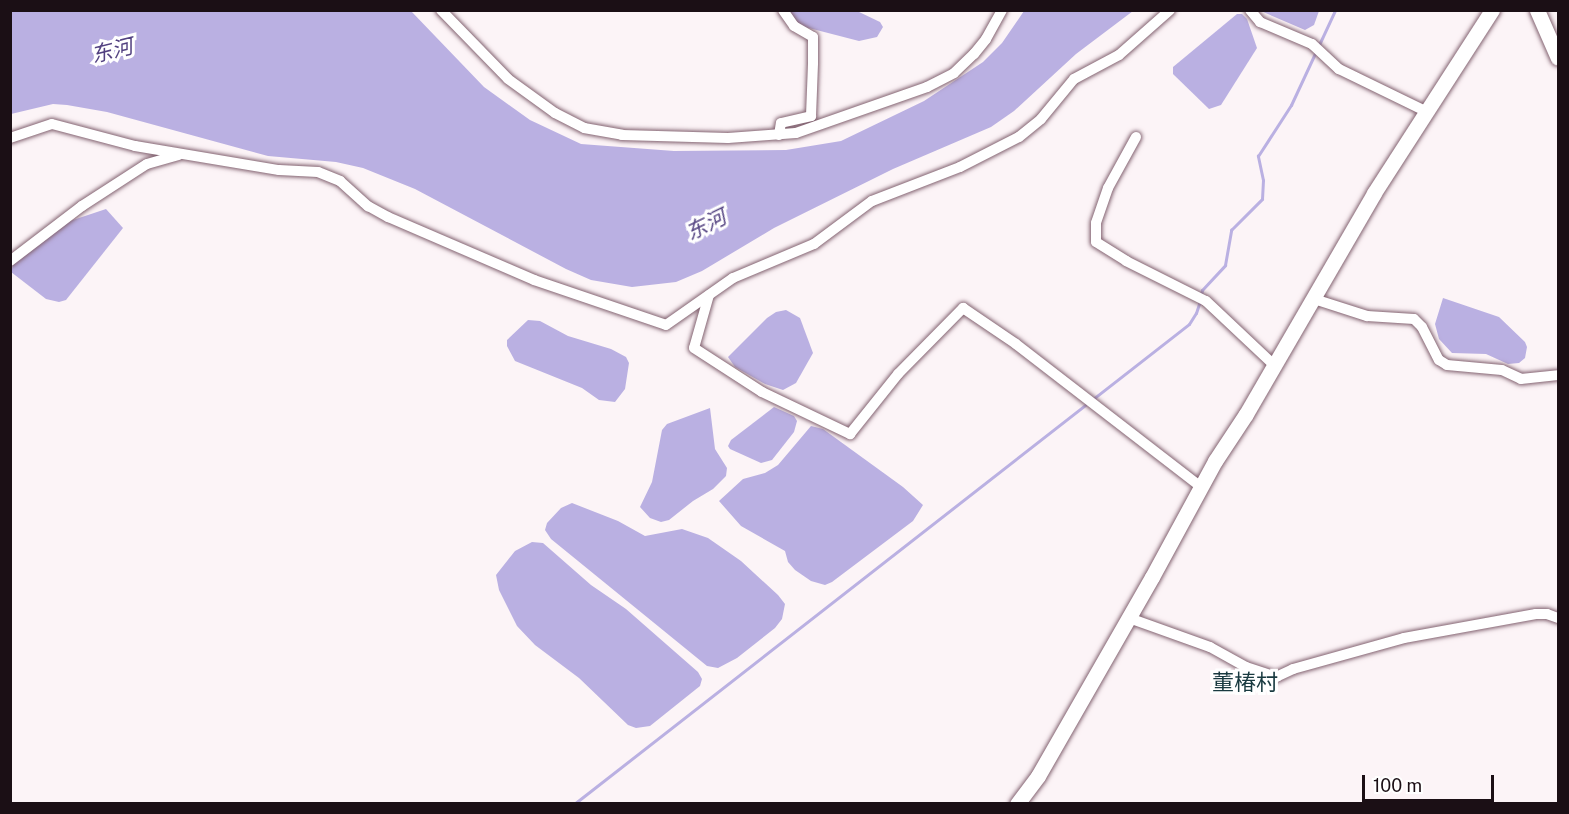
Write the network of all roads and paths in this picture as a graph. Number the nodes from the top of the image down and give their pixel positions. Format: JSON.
{"nodes":[{"id":1,"x":441,"y":10,"type":"edge"},
{"id":2,"x":783,"y":10,"type":"edge"},
{"id":3,"x":1002,"y":10,"type":"edge"},
{"id":4,"x":1170,"y":10,"type":"edge"},
{"id":5,"x":1250,"y":10,"type":"edge"},
{"id":6,"x":1492,"y":10,"type":"edge"},
{"id":7,"x":1537,"y":10,"type":"edge"},
{"id":8,"x":1558,"y":58,"type":"edge"},
{"id":9,"x":1425,"y":111,"type":"junction"},
{"id":10,"x":779,"y":135,"type":"junction"},
{"id":11,"x":1136,"y":137,"type":"dead end"},
{"id":12,"x":10,"y":138,"type":"edge"},
{"id":13,"x":182,"y":154,"type":"junction"},
{"id":14,"x":10,"y":261,"type":"edge"},
{"id":15,"x":709,"y":295,"type":"junction"},
{"id":16,"x":1314,"y":299,"type":"junction"},
{"id":17,"x":1275,"y":366,"type":"junction"},
{"id":18,"x":1558,"y":375,"type":"edge"},
{"id":19,"x":1201,"y":487,"type":"junction"},
{"id":20,"x":1129,"y":618,"type":"junction"},
{"id":21,"x":1558,"y":618,"type":"edge"},
{"id":22,"x":1017,"y":804,"type":"edge"}],
"edges":[{"from":1,"to":10,"type":"street"},
{"from":2,"to":10,"type":"street"},
{"from":3,"to":10,"type":"street"},
{"from":4,"to":15,"type":"street"},
{"from":5,"to":9,"type":"street"},
{"from":6,"to":9,"type":"street"},
{"from":7,"to":8,"type":"street"},
{"from":9,"to":16,"type":"street"},
{"from":11,"to":17,"type":"street"},
{"from":12,"to":13,"type":"street"},
{"from":13,"to":14,"type":"street"},
{"from":13,"to":15,"type":"street"},
{"from":15,"to":19,"type":"street"},
{"from":16,"to":17,"type":"street"},
{"from":16,"to":18,"type":"street"},
{"from":17,"to":19,"type":"street"},
{"from":19,"to":20,"type":"street"},
{"from":20,"to":21,"type":"street"},
{"from":20,"to":22,"type":"street"}]}
